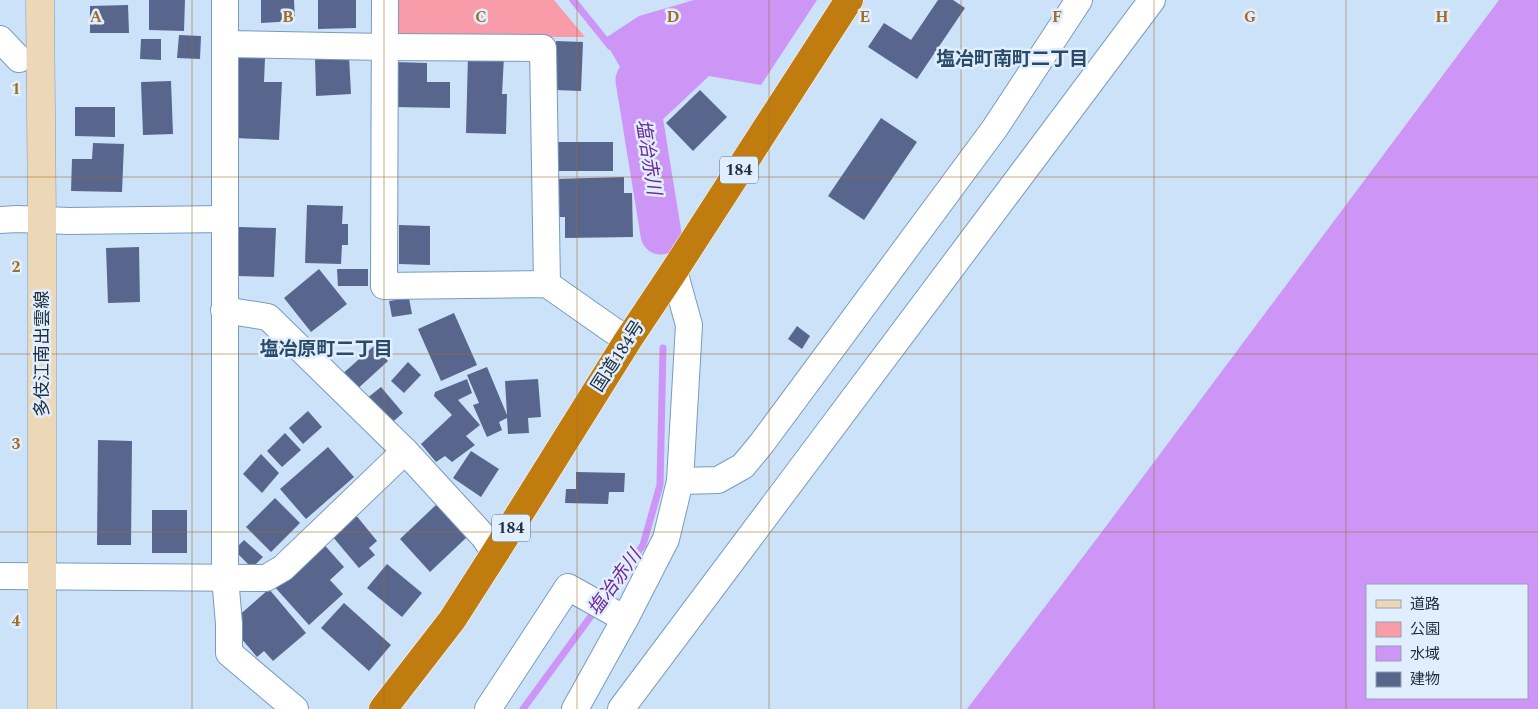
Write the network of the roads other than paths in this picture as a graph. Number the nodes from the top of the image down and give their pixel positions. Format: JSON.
{"nodes":[{"id":1,"x":40,"y":0,"type":"edge"},
{"id":2,"x":225,"y":0,"type":"edge"},
{"id":3,"x":385,"y":0,"type":"edge"},
{"id":4,"x":849,"y":0,"type":"edge"},
{"id":5,"x":1079,"y":0,"type":"edge"},
{"id":6,"x":1152,"y":0,"type":"edge"},
{"id":7,"x":0,"y":39,"type":"edge"},
{"id":8,"x":225,"y":44,"type":"junction"},
{"id":9,"x":385,"y":47,"type":"junction"},
{"id":10,"x":18,"y":59,"type":"dead end"},
{"id":11,"x":224,"y":219,"type":"junction"},
{"id":12,"x":0,"y":220,"type":"edge"},
{"id":13,"x":42,"y":220,"type":"junction"},
{"id":14,"x":674,"y":272,"type":"junction"},
{"id":15,"x":547,"y":284,"type":"junction"},
{"id":16,"x":224,"y":310,"type":"junction"},
{"id":17,"x":628,"y":340,"type":"junction"},
{"id":18,"x":404,"y":451,"type":"junction"},
{"id":19,"x":680,"y":481,"type":"junction"},
{"id":20,"x":495,"y":553,"type":"junction"},
{"id":21,"x":0,"y":576,"type":"edge"},
{"id":22,"x":42,"y":577,"type":"junction"},
{"id":23,"x":225,"y":578,"type":"junction"},
{"id":24,"x":616,"y":614,"type":"junction"},
{"id":25,"x":42,"y":709,"type":"edge"},
{"id":26,"x":295,"y":709,"type":"edge"},
{"id":27,"x":383,"y":709,"type":"edge"},
{"id":28,"x":488,"y":709,"type":"edge"},
{"id":29,"x":574,"y":709,"type":"edge"},
{"id":30,"x":621,"y":709,"type":"edge"}],
"edges":[{"from":1,"to":13,"type":"main road","name":"多伎江南出雲線"},
{"from":2,"to":8,"type":"street"},
{"from":3,"to":9,"type":"street"},
{"from":4,"to":14,"type":"highway","name":"国道184号","number":"184"},
{"from":5,"to":19,"type":"street"},
{"from":6,"to":30,"type":"street"},
{"from":7,"to":10,"type":"street"},
{"from":8,"to":9,"type":"street"},
{"from":8,"to":11,"type":"street"},
{"from":9,"to":15,"type":"street"},
{"from":9,"to":15,"type":"street"},
{"from":11,"to":13,"type":"street"},
{"from":11,"to":16,"type":"street"},
{"from":12,"to":13,"type":"street"},
{"from":13,"to":22,"type":"main road","name":"多伎江南出雲線"},
{"from":14,"to":17,"type":"highway","name":"国道184号","number":"184"},
{"from":14,"to":19,"type":"street"},
{"from":15,"to":17,"type":"street"},
{"from":16,"to":18,"type":"street"},
{"from":16,"to":23,"type":"street"},
{"from":17,"to":20,"type":"highway","name":"国道184号","number":"184"},
{"from":18,"to":20,"type":"street"},
{"from":18,"to":23,"type":"street"},
{"from":19,"to":24,"type":"street"},
{"from":20,"to":27,"type":"highway","name":"国道184号","number":"184"},
{"from":21,"to":22,"type":"street"},
{"from":22,"to":23,"type":"street"},
{"from":22,"to":25,"type":"main road","name":"多伎江南出雲線"},
{"from":23,"to":26,"type":"street"},
{"from":24,"to":28,"type":"street"},
{"from":24,"to":29,"type":"street"}]}
